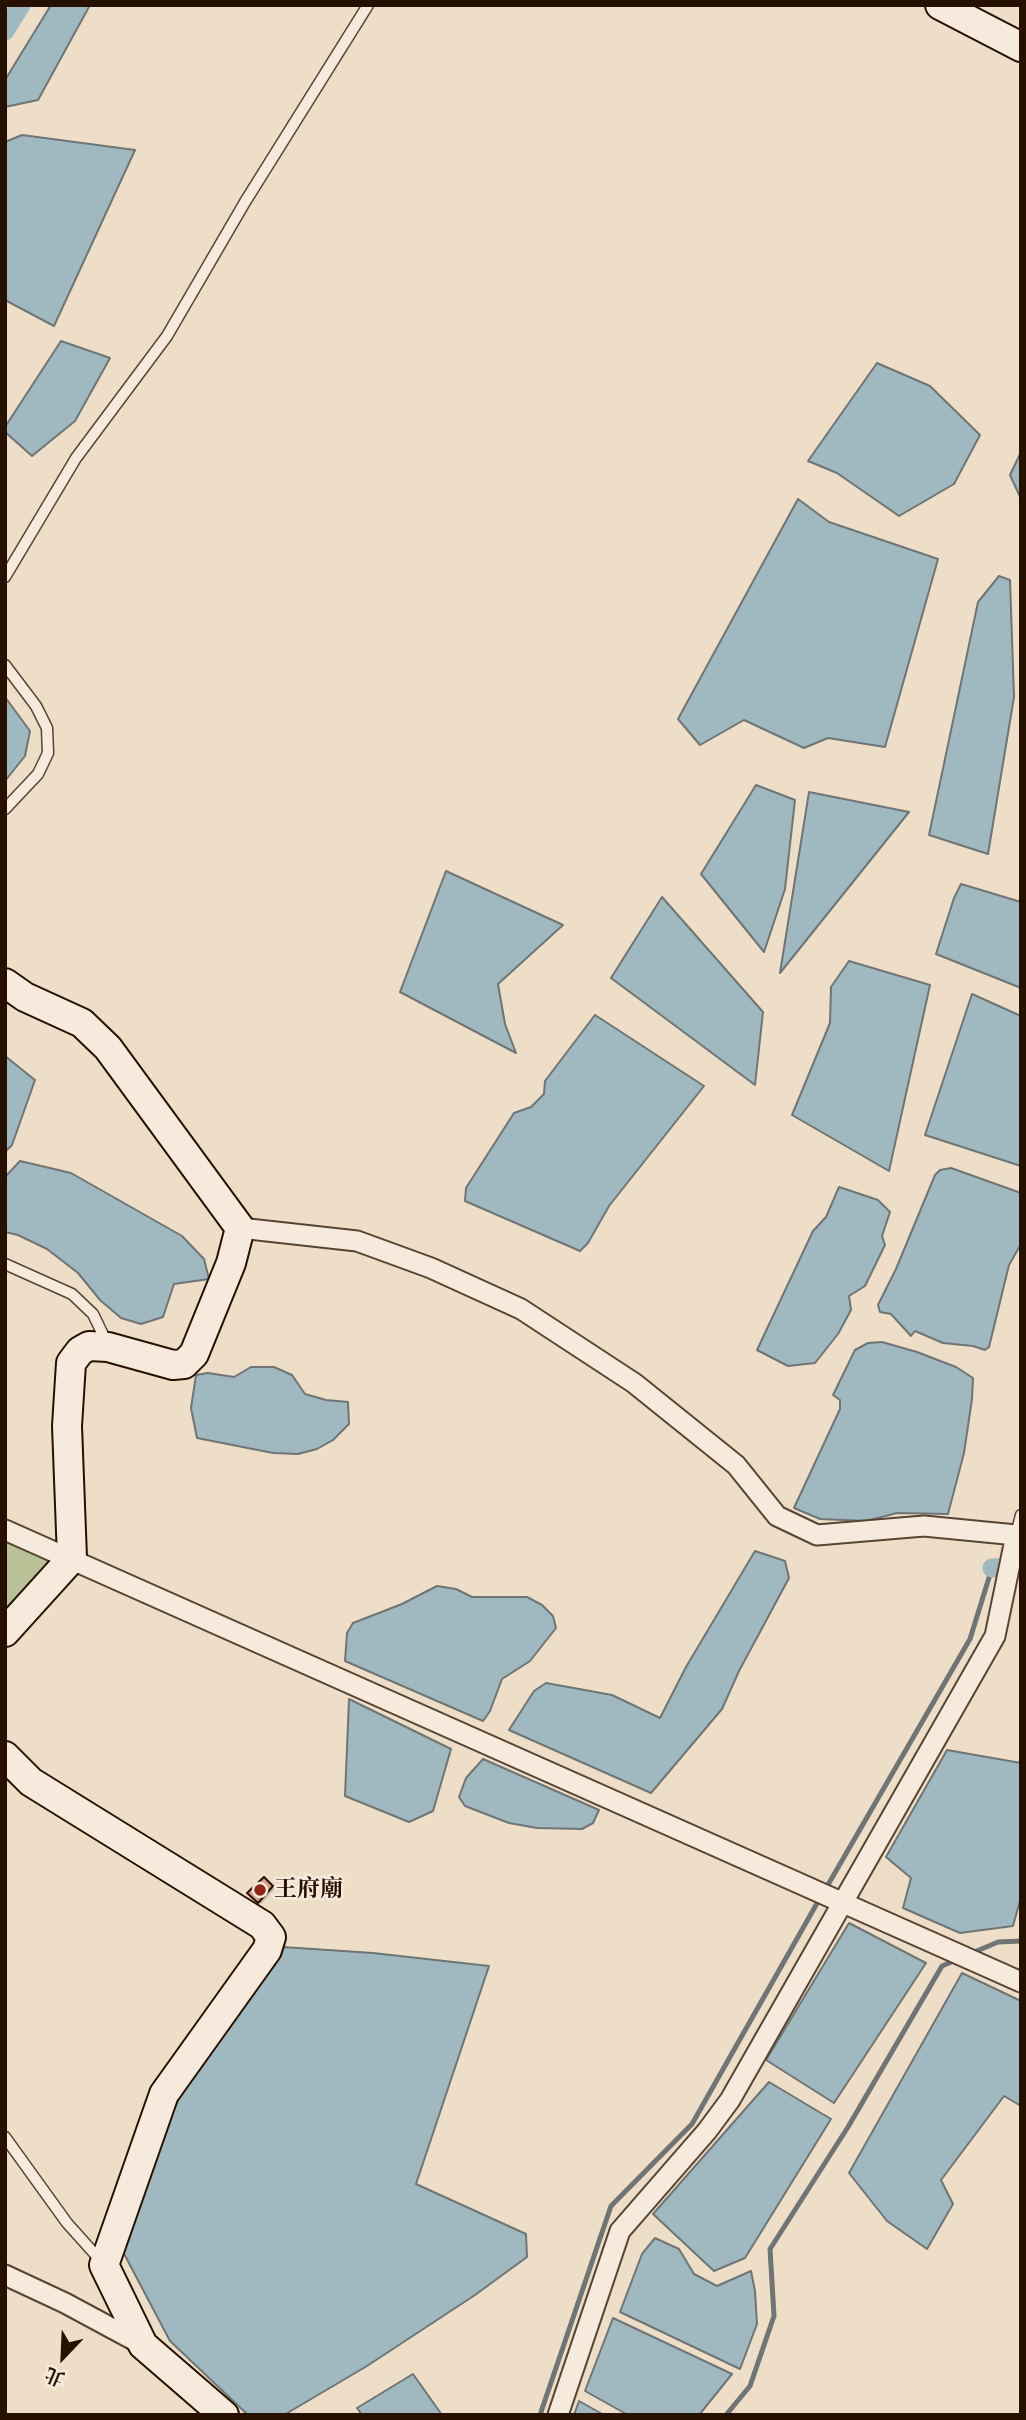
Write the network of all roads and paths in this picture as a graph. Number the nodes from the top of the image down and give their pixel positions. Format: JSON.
{"nodes":[{"id":1,"x":368,"y":5,"type":"edge"},
{"id":2,"x":940,"y":5,"type":"edge"},
{"id":3,"x":1021,"y":47,"type":"edge"},
{"id":4,"x":5,"y":577,"type":"edge"},
{"id":5,"x":5,"y":665,"type":"edge"},
{"id":6,"x":5,"y":809,"type":"edge"},
{"id":7,"x":5,"y":983,"type":"edge"},
{"id":8,"x":240,"y":1228,"type":"junction"},
{"id":9,"x":5,"y":1265,"type":"edge"},
{"id":10,"x":108,"y":1347,"type":"junction"},
{"id":11,"x":1021,"y":1515,"type":"edge"},
{"id":12,"x":5,"y":1530,"type":"edge"},
{"id":13,"x":1016,"y":1535,"type":"junction"},
{"id":14,"x":72,"y":1558,"type":"junction"},
{"id":15,"x":5,"y":1632,"type":"edge"},
{"id":16,"x":5,"y":1756,"type":"edge"},
{"id":17,"x":842,"y":1901,"type":"junction"},
{"id":18,"x":1021,"y":1982,"type":"edge"},
{"id":19,"x":5,"y":2137,"type":"edge"},
{"id":20,"x":104,"y":2265,"type":"junction"},
{"id":21,"x":5,"y":2275,"type":"edge"},
{"id":22,"x":143,"y":2345,"type":"junction"},
{"id":23,"x":224,"y":2415,"type":"edge"},
{"id":24,"x":558,"y":2415,"type":"edge"}],
"edges":[{"from":1,"to":4,"type":"lane"},
{"from":2,"to":3,"type":"street"},
{"from":5,"to":6,"type":"lane"},
{"from":7,"to":8,"type":"street"},
{"from":8,"to":10,"type":"street"},
{"from":8,"to":13,"type":"street"},
{"from":9,"to":10,"type":"lane"},
{"from":10,"to":14,"type":"street"},
{"from":11,"to":13,"type":"lane"},
{"from":12,"to":14,"type":"street"},
{"from":13,"to":17,"type":"street"},
{"from":14,"to":15,"type":"street"},
{"from":14,"to":17,"type":"street"},
{"from":16,"to":20,"type":"street"},
{"from":17,"to":18,"type":"street"},
{"from":17,"to":24,"type":"street"},
{"from":19,"to":20,"type":"lane"},
{"from":20,"to":22,"type":"street"},
{"from":21,"to":22,"type":"street"},
{"from":22,"to":23,"type":"street"}]}
